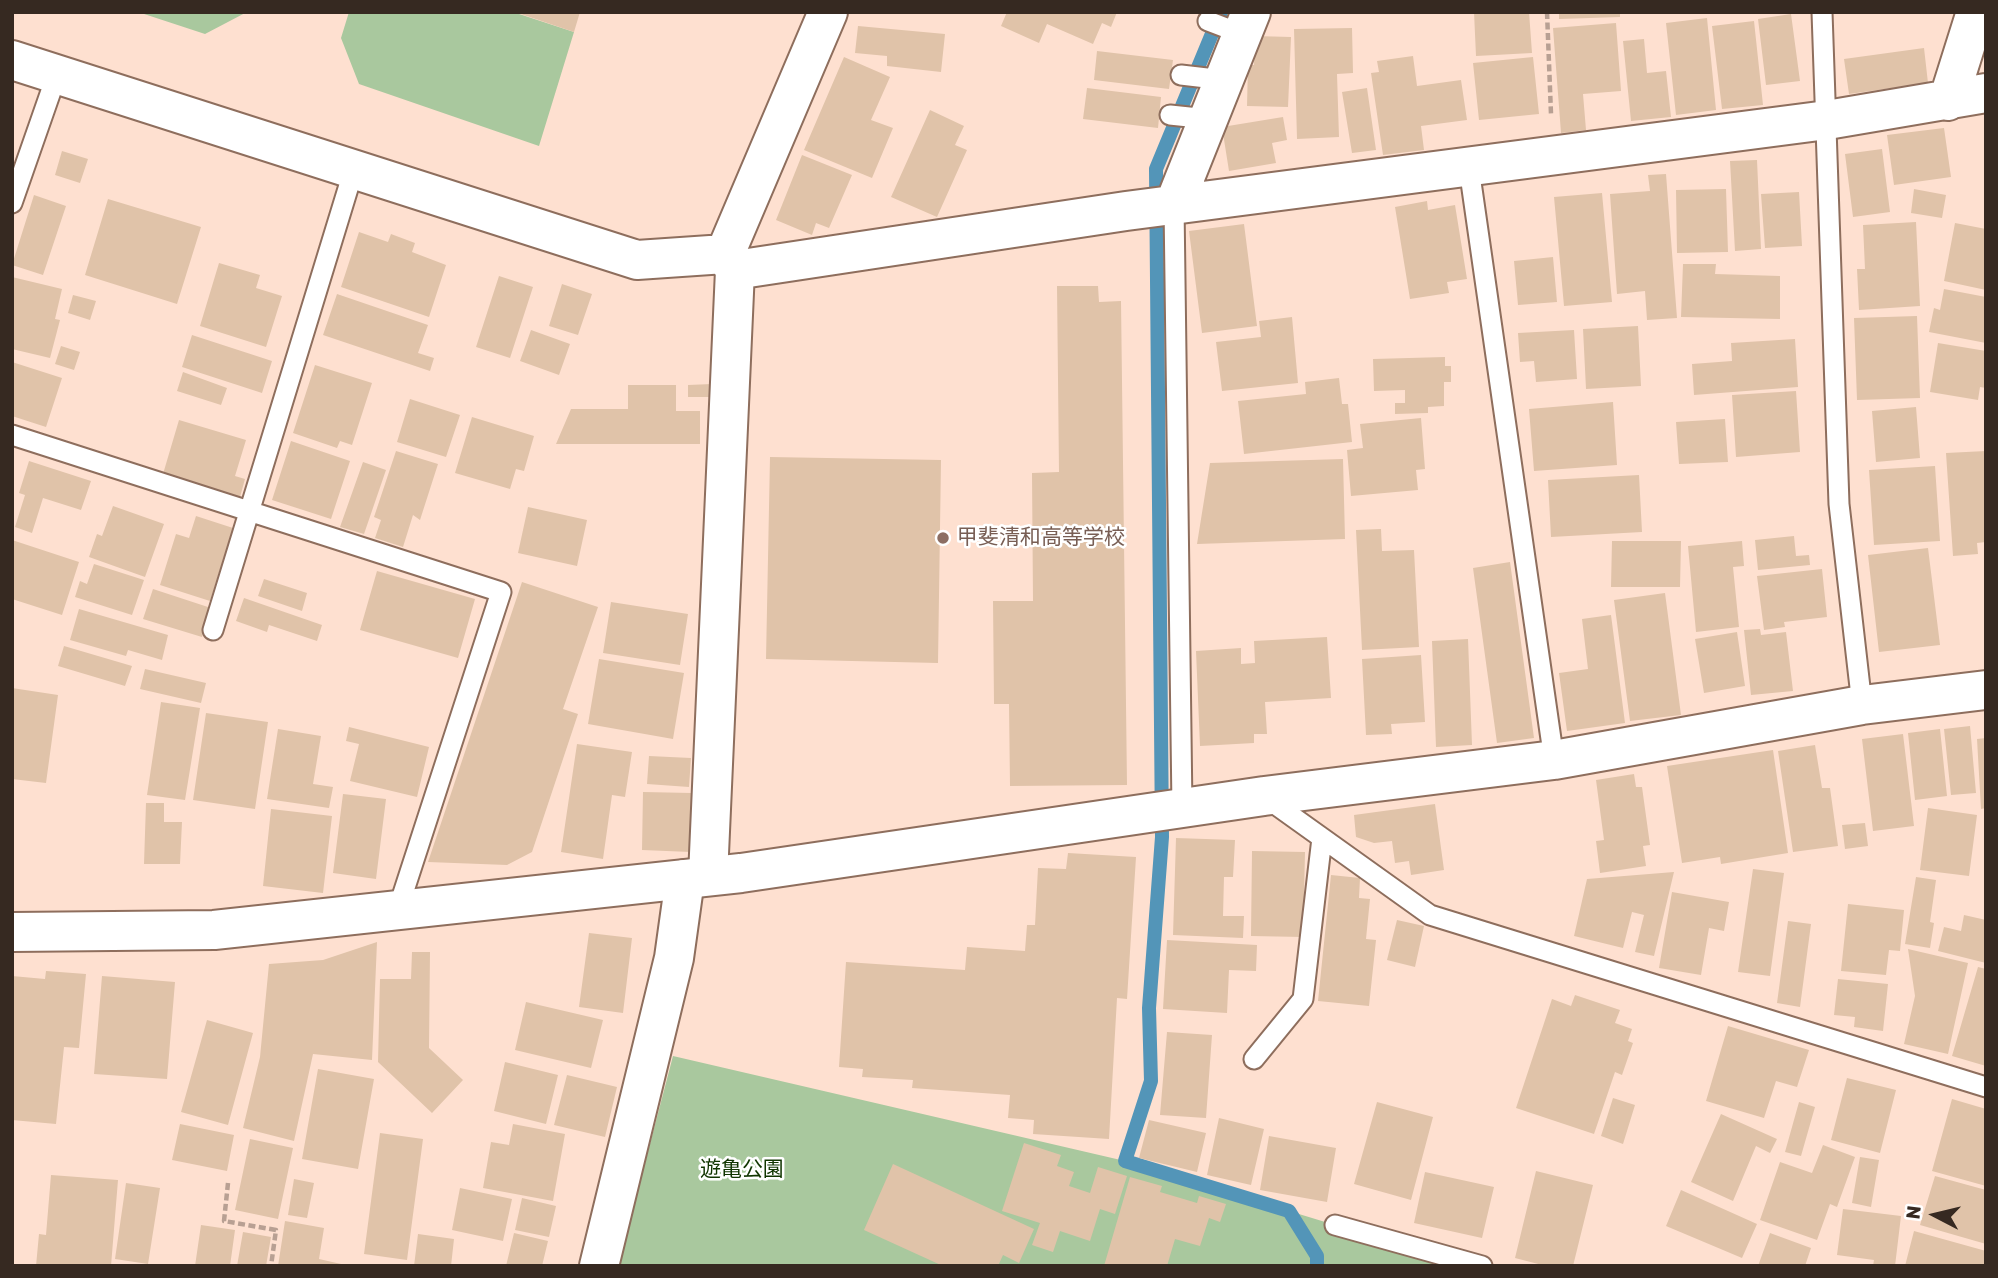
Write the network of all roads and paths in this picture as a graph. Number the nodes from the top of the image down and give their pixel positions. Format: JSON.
{"nodes":[{"id":1,"x":828,"y":12,"type":"edge"},
{"id":2,"x":1547,"y":12,"type":"edge"},
{"id":3,"x":1822,"y":12,"type":"edge"},
{"id":4,"x":1976,"y":12,"type":"edge"},
{"id":5,"x":1232,"y":24,"type":"edge"},
{"id":6,"x":12,"y":60,"type":"edge"},
{"id":7,"x":57,"y":74,"type":"junction"},
{"id":8,"x":1181,"y":75,"type":"dead end"},
{"id":9,"x":1214,"y":79,"type":"junction"},
{"id":10,"x":1986,"y":93,"type":"edge"},
{"id":11,"x":1948,"y":101,"type":"junction"},
{"id":12,"x":1827,"y":120,"type":"junction"},
{"id":13,"x":1553,"y":157,"type":"junction"},
{"id":14,"x":1469,"y":168,"type":"junction"},
{"id":15,"x":354,"y":169,"type":"junction"},
{"id":16,"x":12,"y":203,"type":"edge"},
{"id":17,"x":1172,"y":205,"type":"junction"},
{"id":18,"x":730,"y":262,"type":"junction"},
{"id":19,"x":12,"y":435,"type":"edge"},
{"id":20,"x":250,"y":511,"type":"junction"},
{"id":21,"x":213,"y":630,"type":"dead end"},
{"id":22,"x":1986,"y":690,"type":"edge"},
{"id":23,"x":1862,"y":705,"type":"junction"},
{"id":24,"x":1554,"y":760,"type":"junction"},
{"id":25,"x":1264,"y":796,"type":"junction"},
{"id":26,"x":1168,"y":810,"type":"junction"},
{"id":27,"x":1322,"y":838,"type":"junction"},
{"id":28,"x":696,"y":878,"type":"junction"},
{"id":29,"x":398,"y":909,"type":"junction"},
{"id":30,"x":12,"y":932,"type":"edge"},
{"id":31,"x":1254,"y":1059,"type":"dead end"},
{"id":32,"x":1986,"y":1087,"type":"edge"},
{"id":33,"x":228,"y":1183,"type":"dead end"},
{"id":34,"x":1335,"y":1225,"type":"dead end"},
{"id":35,"x":271,"y":1266,"type":"edge"},
{"id":36,"x":599,"y":1266,"type":"edge"},
{"id":37,"x":1482,"y":1266,"type":"edge"}],
"edges":[{"from":1,"to":18,"type":"street"},
{"from":2,"to":13,"type":"path"},
{"from":3,"to":12,"type":"lane"},
{"from":4,"to":11,"type":"street"},
{"from":5,"to":9,"type":"street"},
{"from":6,"to":7,"type":"street"},
{"from":7,"to":15,"type":"street"},
{"from":7,"to":16,"type":"lane"},
{"from":8,"to":9,"type":"lane"},
{"from":9,"to":17,"type":"street"},
{"from":10,"to":11,"type":"street"},
{"from":11,"to":12,"type":"street"},
{"from":12,"to":13,"type":"street"},
{"from":12,"to":23,"type":"lane"},
{"from":13,"to":14,"type":"street"},
{"from":14,"to":17,"type":"street"},
{"from":14,"to":24,"type":"lane"},
{"from":15,"to":18,"type":"street"},
{"from":15,"to":20,"type":"lane"},
{"from":17,"to":18,"type":"street"},
{"from":17,"to":26,"type":"lane"},
{"from":18,"to":28,"type":"street"},
{"from":19,"to":20,"type":"lane"},
{"from":20,"to":21,"type":"lane"},
{"from":20,"to":29,"type":"lane"},
{"from":22,"to":23,"type":"street"},
{"from":23,"to":24,"type":"street"},
{"from":24,"to":25,"type":"street"},
{"from":25,"to":26,"type":"street"},
{"from":25,"to":27,"type":"lane"},
{"from":26,"to":28,"type":"street"},
{"from":27,"to":31,"type":"lane"},
{"from":27,"to":32,"type":"lane"},
{"from":28,"to":29,"type":"street"},
{"from":28,"to":36,"type":"street"},
{"from":29,"to":30,"type":"street"},
{"from":33,"to":35,"type":"path"},
{"from":34,"to":37,"type":"lane"}]}
